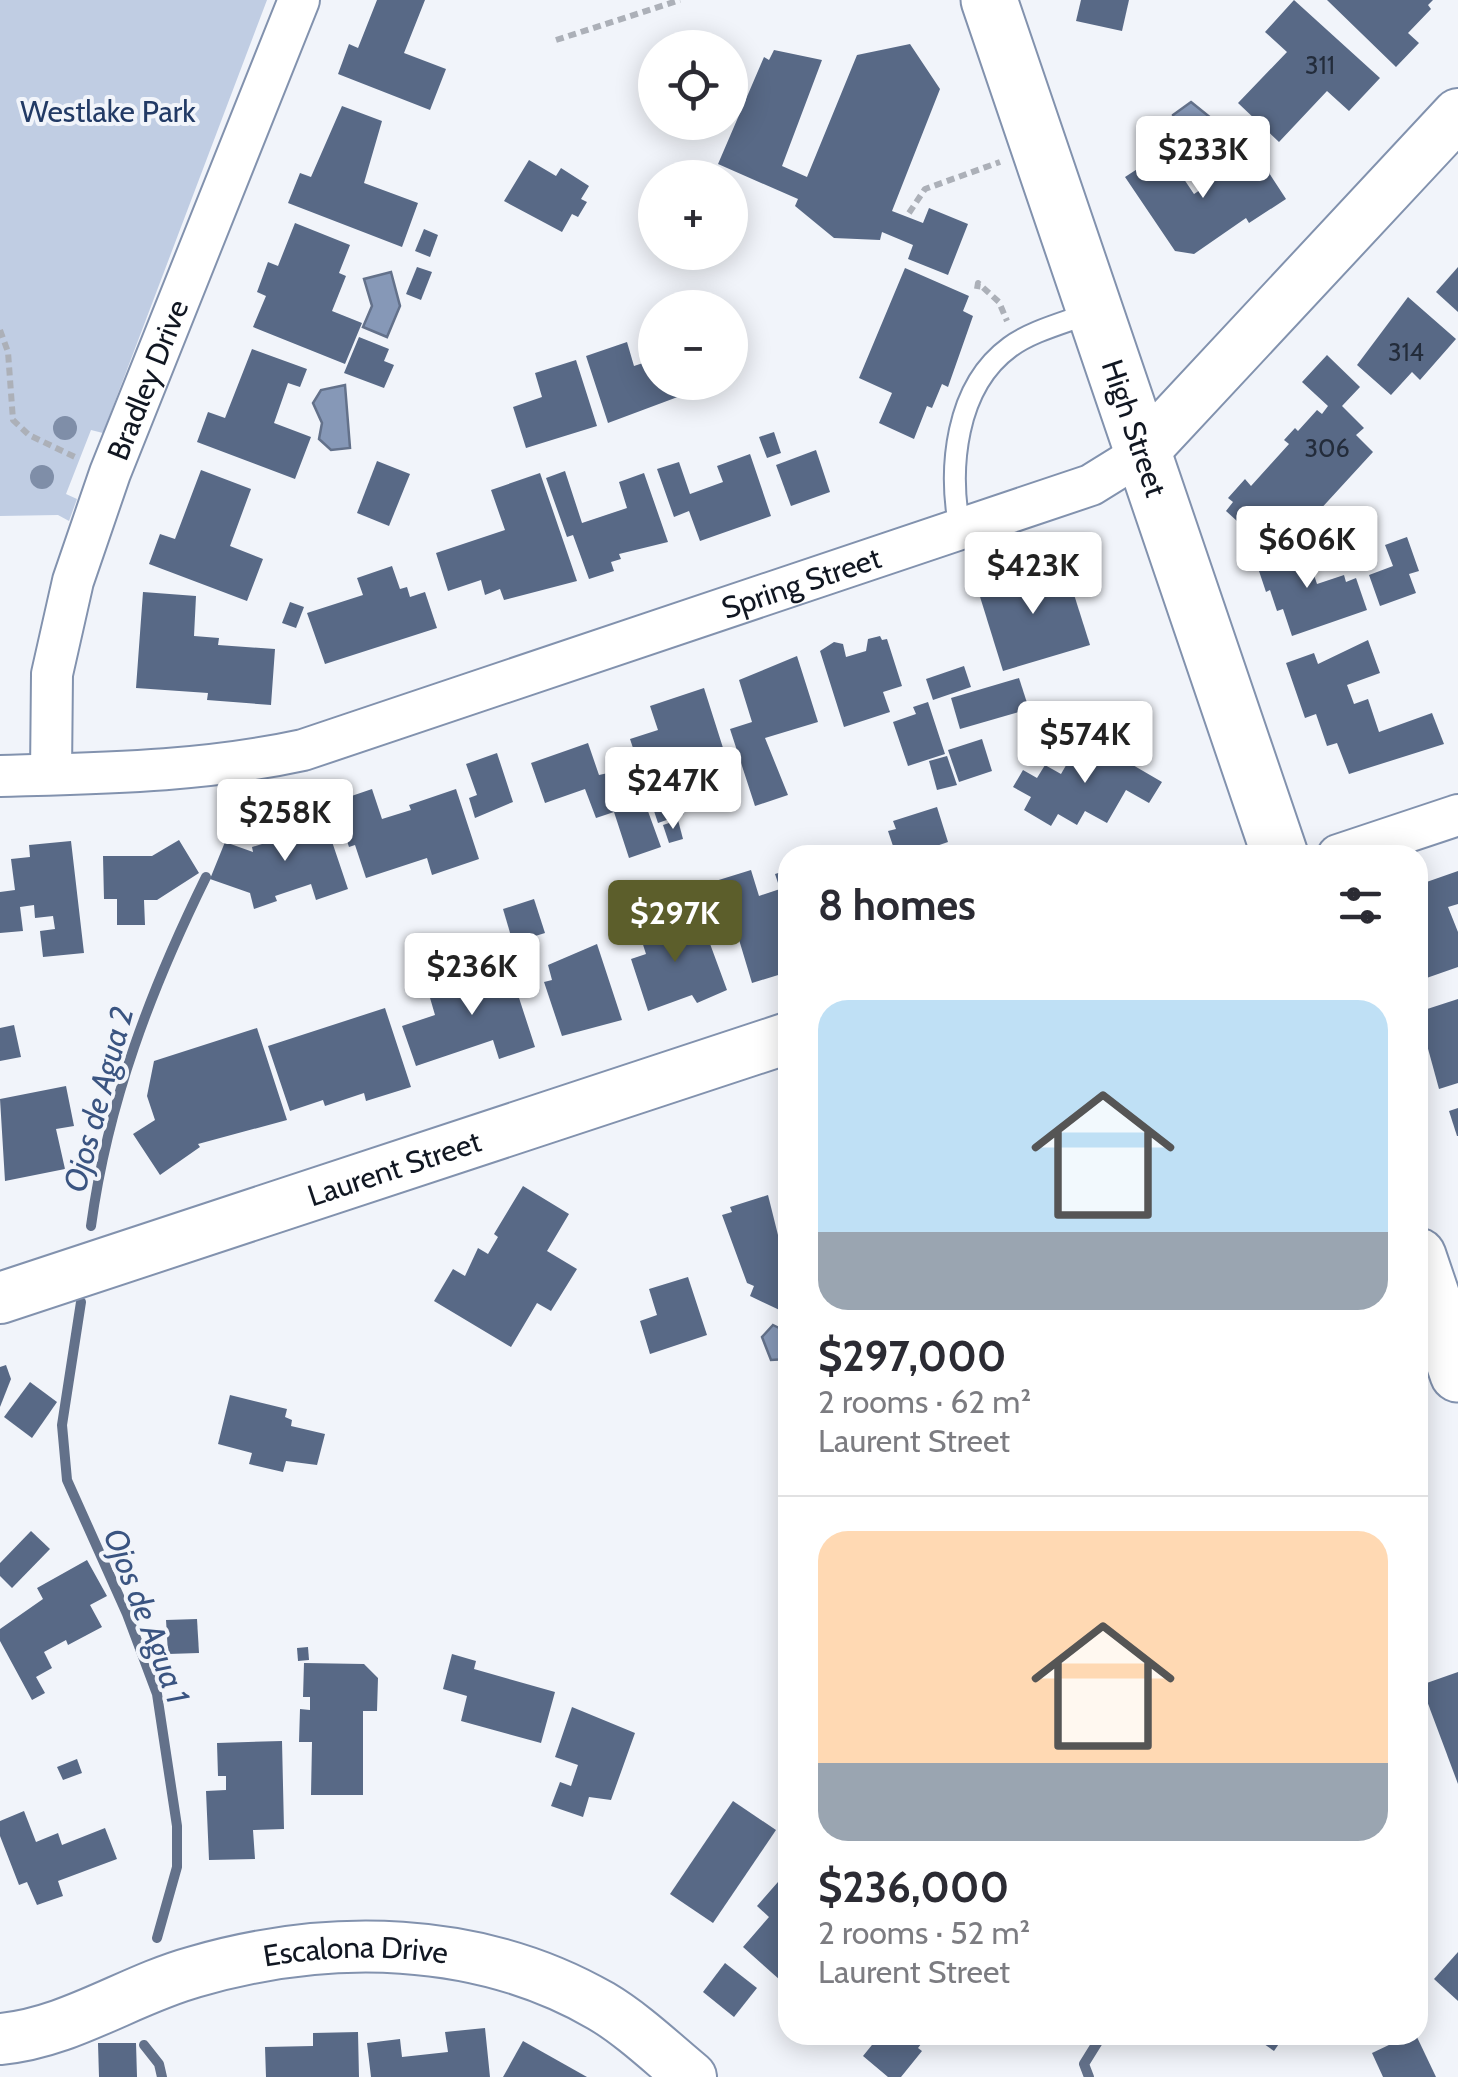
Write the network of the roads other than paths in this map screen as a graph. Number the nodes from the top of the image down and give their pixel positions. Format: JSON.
{"nodes":[{"id":1,"x":299,"y":0,"type":"edge"},
{"id":2,"x":989,"y":0,"type":"edge"},
{"id":3,"x":1458,"y":114,"type":"edge"},
{"id":4,"x":1095,"y":311,"type":"junction"},
{"id":5,"x":1142,"y":454,"type":"junction"},
{"id":6,"x":960,"y":530,"type":"junction"},
{"id":7,"x":51,"y":774,"type":"junction"},
{"id":8,"x":0,"y":776,"type":"edge"},
{"id":9,"x":1458,"y":815,"type":"edge"},
{"id":10,"x":1277,"y":845,"type":"edge"},
{"id":11,"x":1368,"y":845,"type":"edge"},
{"id":12,"x":778,"y":1041,"type":"edge"},
{"id":13,"x":1428,"y":1286,"type":"edge"},
{"id":14,"x":0,"y":1298,"type":"edge"},
{"id":15,"x":1458,"y":1374,"type":"edge"},
{"id":16,"x":0,"y":2038,"type":"edge"},
{"id":17,"x":691,"y":2077,"type":"edge"}],
"edges":[{"from":1,"to":7,"type":"street","name":"Bradley Drive"},
{"from":2,"to":4,"type":"main road","name":"High Street"},
{"from":3,"to":5,"type":"street","name":"Spring Street"},
{"from":4,"to":5,"type":"main road","name":"High Street"},
{"from":4,"to":6,"type":"lane"},
{"from":5,"to":6,"type":"street","name":"Spring Street"},
{"from":5,"to":10,"type":"main road","name":"High Street"},
{"from":6,"to":7,"type":"street","name":"Spring Street"},
{"from":7,"to":8,"type":"street","name":"Spring Street"},
{"from":9,"to":11,"type":"street"},
{"from":12,"to":14,"type":"street","name":"Laurent Street"},
{"from":13,"to":15,"type":"main road"},
{"from":16,"to":17,"type":"street","name":"Escalona Drive"}]}
